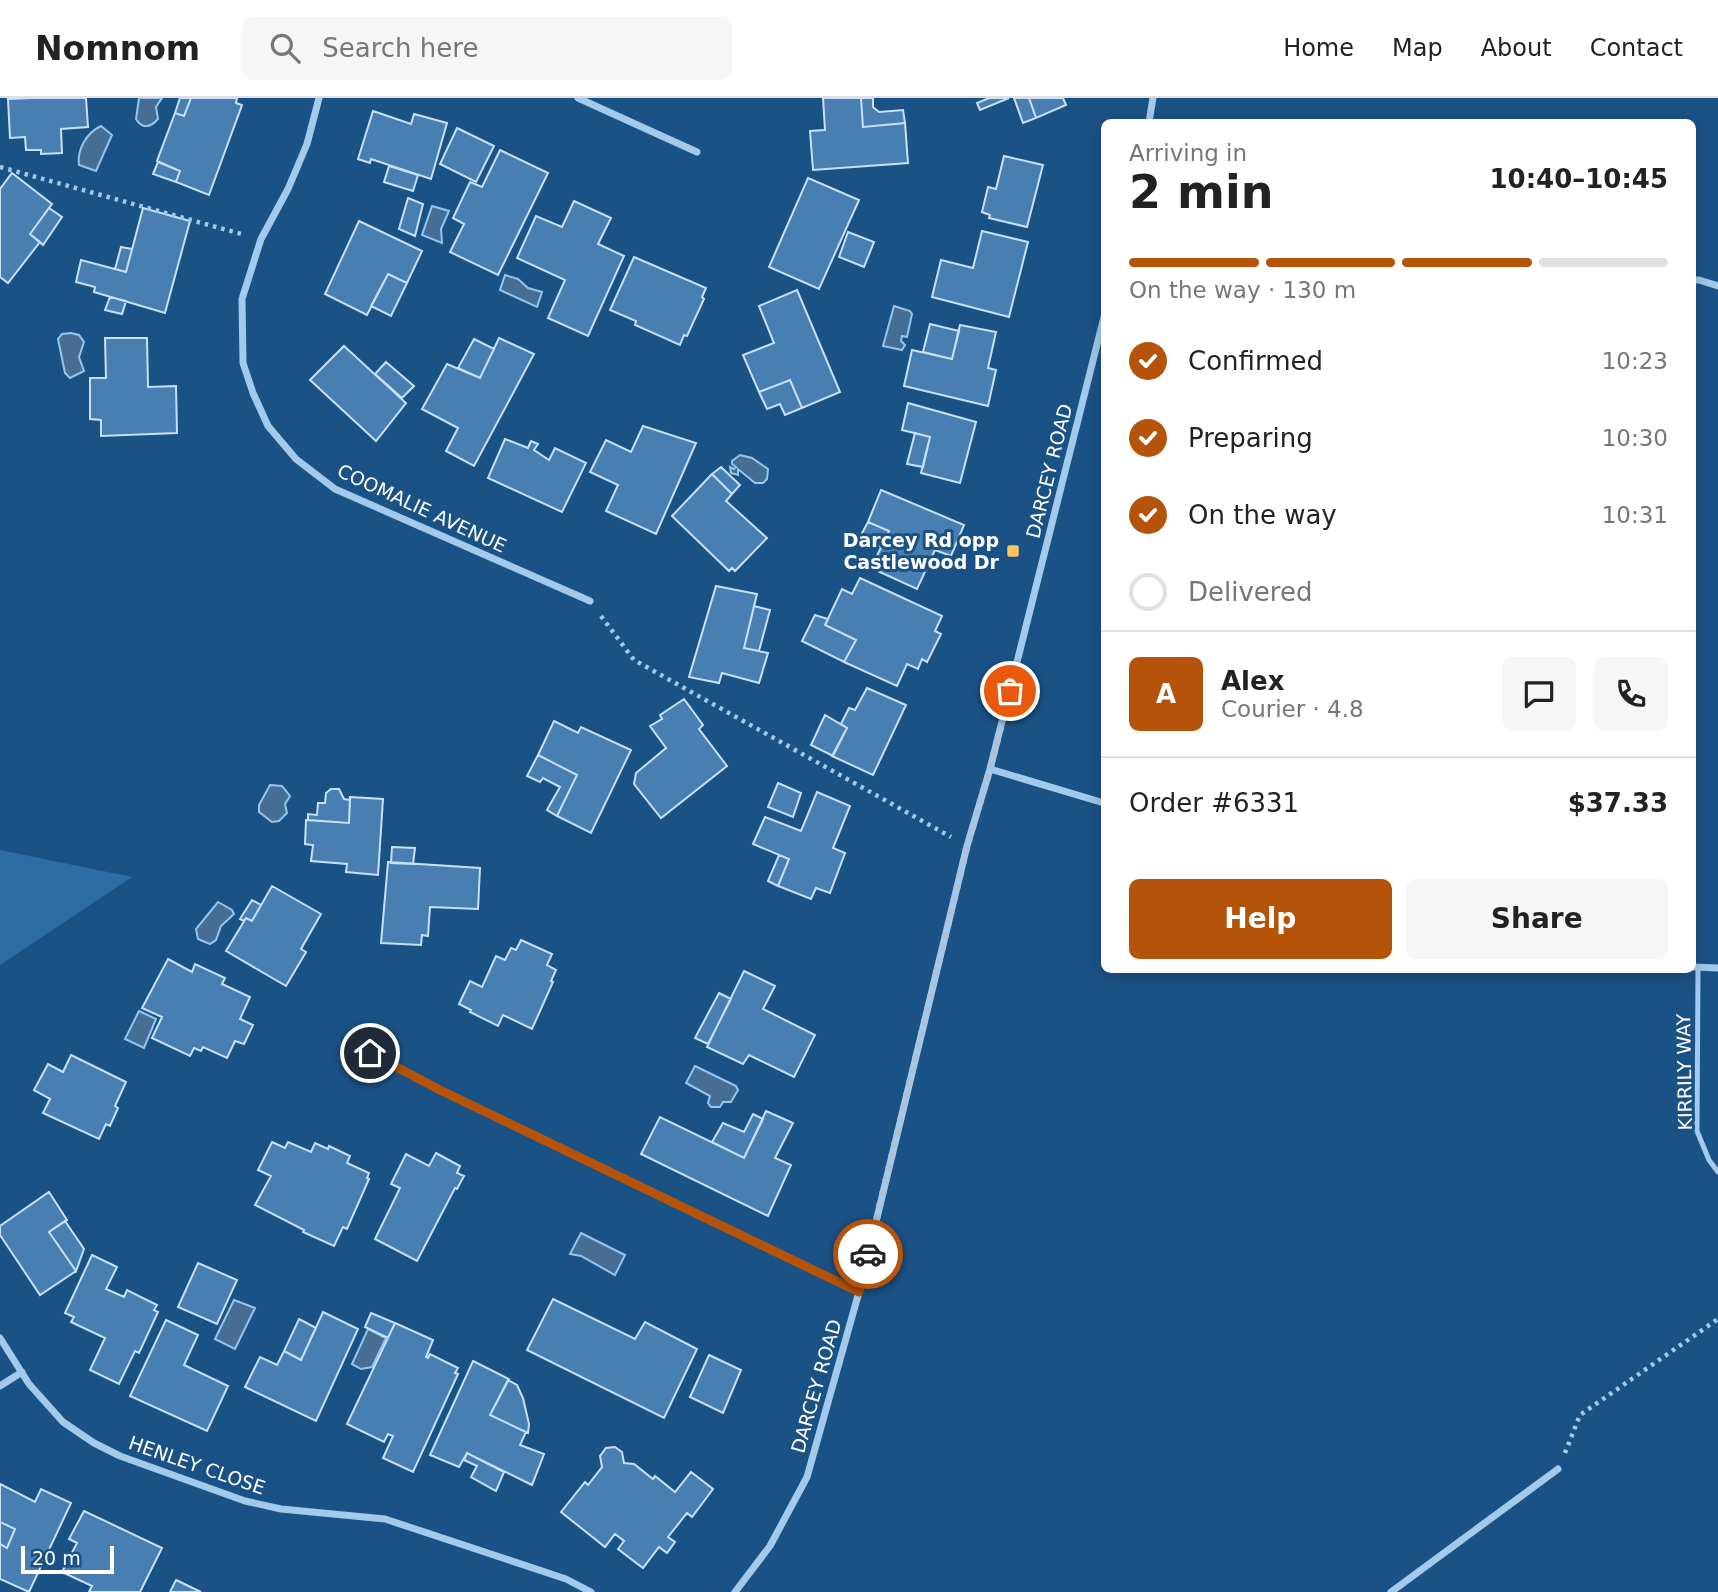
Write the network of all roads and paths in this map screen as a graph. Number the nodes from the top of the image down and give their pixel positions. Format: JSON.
{"nodes":[{"id":1,"x":319,"y":98,"type":"edge"},
{"id":2,"x":579,"y":98,"type":"edge"},
{"id":3,"x":1153,"y":98,"type":"edge"},
{"id":4,"x":1150,"y":119,"type":"edge"},
{"id":5,"x":697,"y":152,"type":"dead end"},
{"id":6,"x":0,"y":167,"type":"edge"},
{"id":7,"x":261,"y":239,"type":"junction"},
{"id":8,"x":1696,"y":279,"type":"edge"},
{"id":9,"x":1718,"y":286,"type":"edge"},
{"id":10,"x":1101,"y":329,"type":"edge"},
{"id":11,"x":590,"y":601,"type":"joint"},
{"id":12,"x":990,"y":769,"type":"junction"},
{"id":13,"x":1101,"y":802,"type":"edge"},
{"id":14,"x":967,"y":846,"type":"junction"},
{"id":15,"x":1696,"y":967,"type":"edge"},
{"id":16,"x":1718,"y":968,"type":"edge"},
{"id":17,"x":1695,"y":973,"type":"edge"},
{"id":18,"x":370,"y":1053,"type":"dead end"},
{"id":19,"x":1718,"y":1172,"type":"edge"},
{"id":20,"x":859,"y":1292,"type":"junction"},
{"id":21,"x":1718,"y":1319,"type":"edge"},
{"id":22,"x":0,"y":1338,"type":"edge"},
{"id":23,"x":22,"y":1372,"type":"junction"},
{"id":24,"x":0,"y":1387,"type":"edge"},
{"id":25,"x":1558,"y":1469,"type":"joint"},
{"id":26,"x":591,"y":1592,"type":"edge"},
{"id":27,"x":735,"y":1592,"type":"edge"},
{"id":28,"x":1391,"y":1592,"type":"edge"}],
"edges":[{"from":1,"to":7,"type":"street","name":"COOMALIE AVENUE"},
{"from":2,"to":5,"type":"street"},
{"from":3,"to":4,"type":"street"},
{"from":6,"to":7,"type":"path"},
{"from":7,"to":11,"type":"street","name":"COOMALIE AVENUE"},
{"from":8,"to":9,"type":"street"},
{"from":10,"to":12,"type":"street","name":"DARCEY ROAD"},
{"from":11,"to":14,"type":"path"},
{"from":12,"to":13,"type":"street"},
{"from":12,"to":14,"type":"street","name":"DARCEY ROAD"},
{"from":14,"to":20,"type":"street","name":"DARCEY ROAD"},
{"from":15,"to":16,"type":"street"},
{"from":17,"to":19,"type":"lane","name":"KIRRILY WAY"},
{"from":18,"to":20,"type":"street"},
{"from":20,"to":27,"type":"street","name":"DARCEY ROAD"},
{"from":21,"to":25,"type":"path"},
{"from":22,"to":23,"type":"street","name":"HENLEY CLOSE"},
{"from":23,"to":24,"type":"street"},
{"from":23,"to":26,"type":"street","name":"HENLEY CLOSE"},
{"from":25,"to":28,"type":"street"}]}
